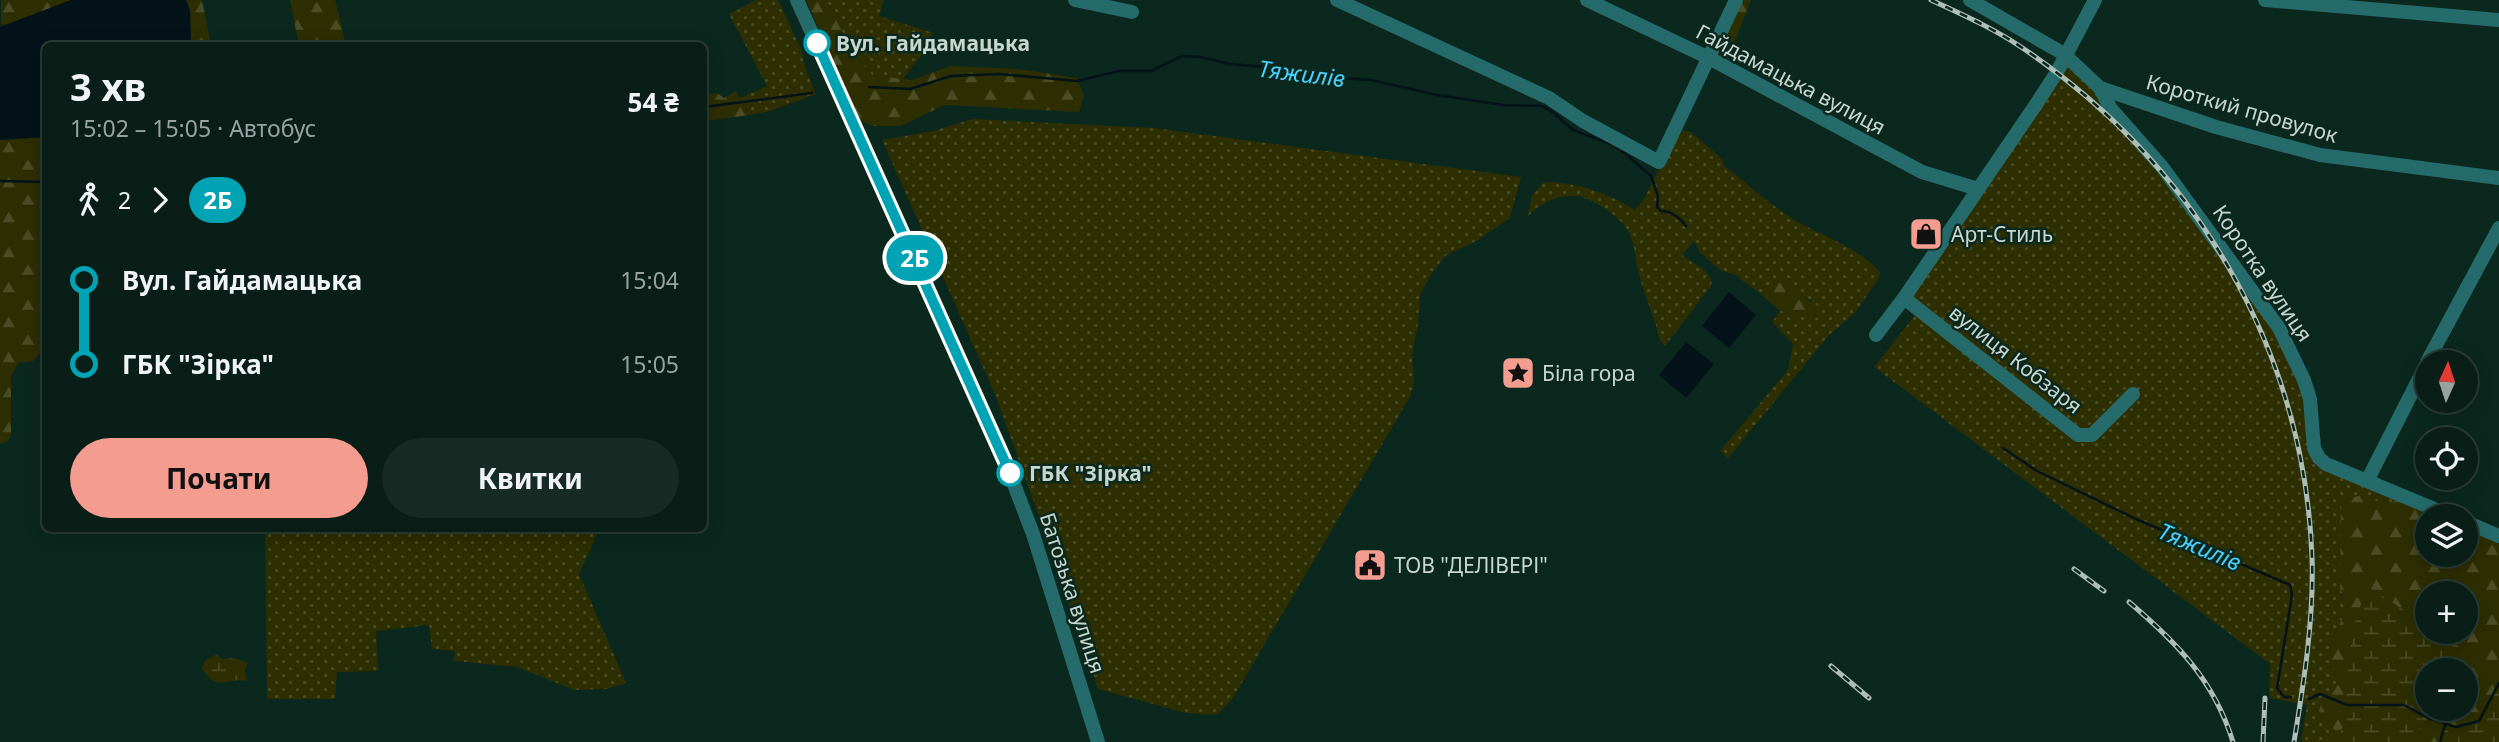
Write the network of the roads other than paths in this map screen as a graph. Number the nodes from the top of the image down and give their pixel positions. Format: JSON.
{"nodes":[{"id":1,"x":797,"y":0,"type":"edge"},
{"id":2,"x":1075,"y":0,"type":"edge"},
{"id":3,"x":1337,"y":0,"type":"edge"},
{"id":4,"x":1587,"y":0,"type":"edge"},
{"id":5,"x":1736,"y":0,"type":"edge"},
{"id":6,"x":2095,"y":0,"type":"edge"},
{"id":7,"x":2266,"y":0,"type":"edge"},
{"id":8,"x":1980,"y":2,"type":"edge"},
{"id":9,"x":1132,"y":12,"type":"dead end"},
{"id":10,"x":2499,"y":20,"type":"edge"},
{"id":11,"x":2064,"y":54,"type":"junction"},
{"id":12,"x":1709,"y":58,"type":"junction"},
{"id":13,"x":2100,"y":89,"type":"junction"},
{"id":14,"x":2499,"y":178,"type":"edge"},
{"id":15,"x":1978,"y":189,"type":"junction"},
{"id":16,"x":2499,"y":228,"type":"edge"},
{"id":17,"x":1904,"y":298,"type":"junction"},
{"id":18,"x":1876,"y":335,"type":"dead end"},
{"id":19,"x":2433,"y":350,"type":"edge"},
{"id":20,"x":2415,"y":386,"type":"edge"},
{"id":21,"x":2133,"y":394,"type":"dead end"},
{"id":22,"x":2367,"y":481,"type":"junction"},
{"id":23,"x":2422,"y":504,"type":"edge"},
{"id":24,"x":2478,"y":527,"type":"edge"},
{"id":25,"x":2499,"y":536,"type":"edge"},
{"id":26,"x":1098,"y":742,"type":"edge"}],
"edges":[{"from":1,"to":26,"type":"street","name":"Батозька вулиця"},
{"from":2,"to":9,"type":"street"},
{"from":3,"to":12,"type":"street"},
{"from":4,"to":12,"type":"street","name":"Гайдамацька вулиця"},
{"from":5,"to":12,"type":"street"},
{"from":6,"to":11,"type":"street"},
{"from":7,"to":10,"type":"street"},
{"from":8,"to":11,"type":"street","name":"Коротка вулиця"},
{"from":11,"to":13,"type":"street","name":"Коротка вулиця"},
{"from":11,"to":15,"type":"street"},
{"from":12,"to":15,"type":"street","name":"Гайдамацька вулиця"},
{"from":13,"to":14,"type":"street","name":"Короткий провулок"},
{"from":13,"to":22,"type":"street","name":"Коротка вулиця"},
{"from":15,"to":17,"type":"street"},
{"from":16,"to":19,"type":"street"},
{"from":17,"to":18,"type":"street"},
{"from":17,"to":21,"type":"street","name":"вулиця Кобзаря"},
{"from":20,"to":22,"type":"street"},
{"from":22,"to":23,"type":"street"},
{"from":24,"to":25,"type":"street"}]}
